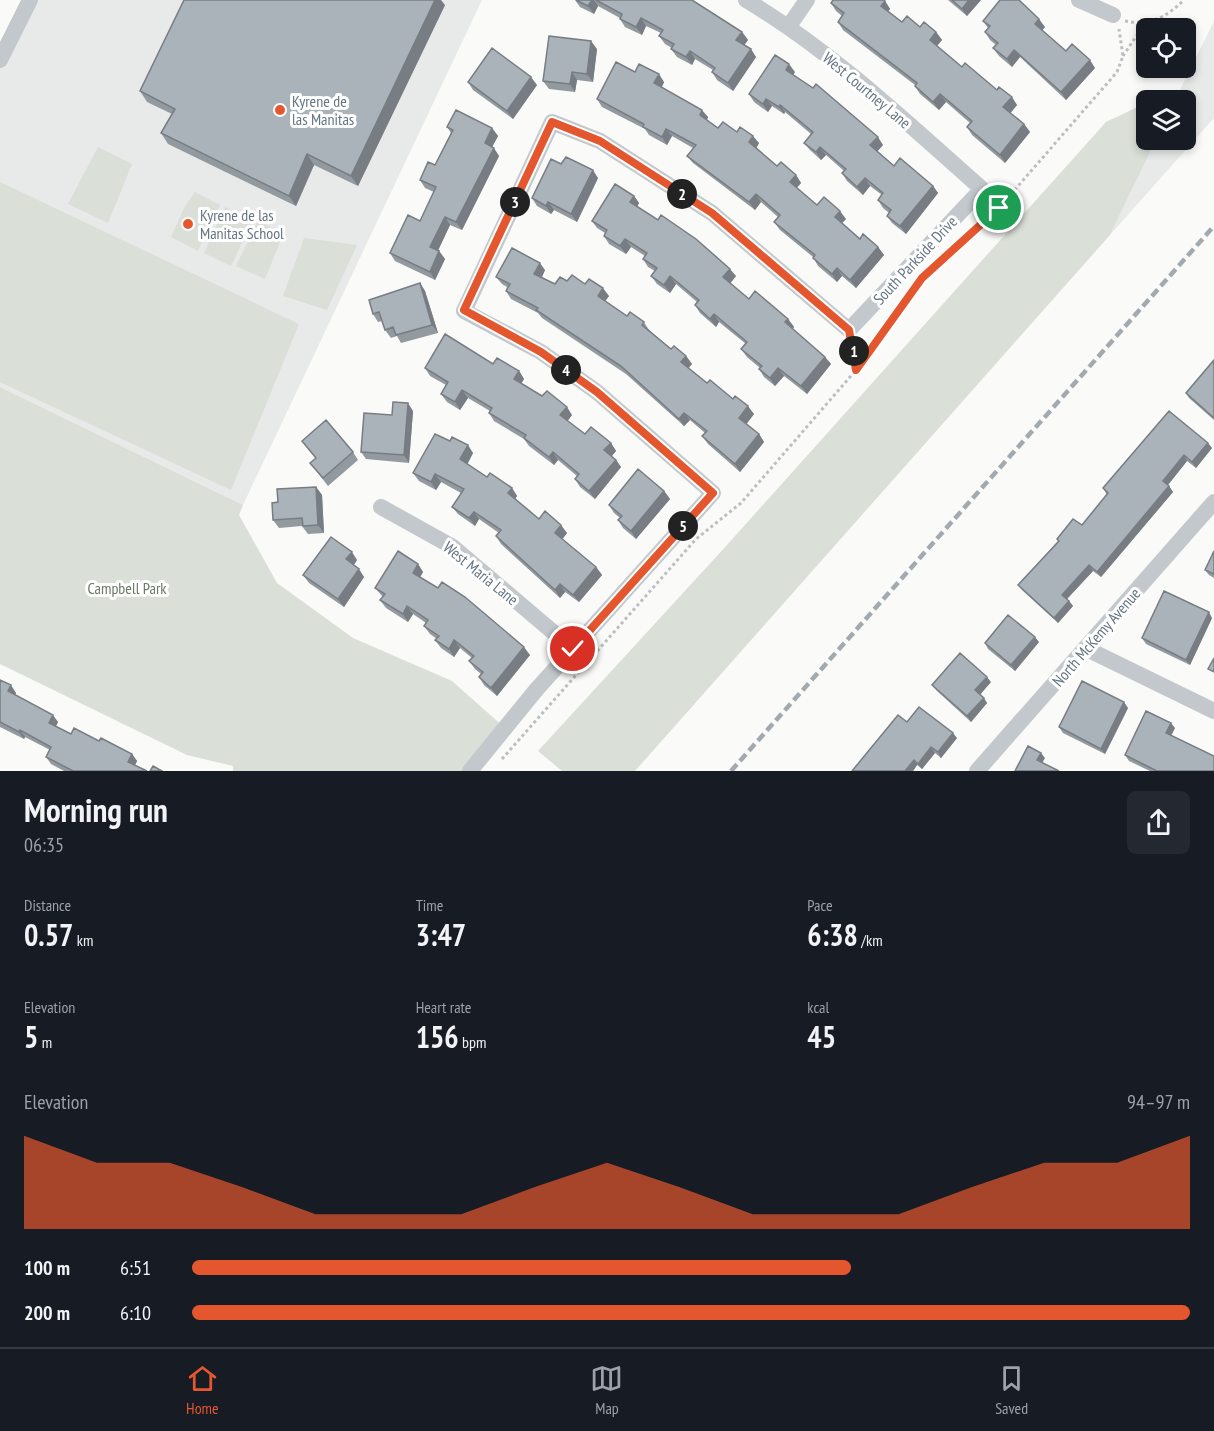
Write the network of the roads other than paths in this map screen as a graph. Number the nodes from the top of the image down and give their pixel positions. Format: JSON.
{"nodes":[{"id":1,"x":30,"y":0,"type":"edge"},
{"id":2,"x":746,"y":0,"type":"edge"},
{"id":3,"x":807,"y":0,"type":"edge"},
{"id":4,"x":1078,"y":0,"type":"edge"},
{"id":5,"x":1113,"y":15,"type":"road end"},
{"id":6,"x":789,"y":26,"type":"junction"},
{"id":7,"x":0,"y":60,"type":"edge"},
{"id":8,"x":982,"y":189,"type":"joint"},
{"id":9,"x":1214,"y":502,"type":"edge"},
{"id":10,"x":381,"y":507,"type":"dead end"},
{"id":11,"x":1085,"y":648,"type":"junction"},
{"id":12,"x":573,"y":649,"type":"junction"},
{"id":13,"x":1214,"y":711,"type":"edge"},
{"id":14,"x":470,"y":771,"type":"edge"},
{"id":15,"x":977,"y":771,"type":"edge"}],
"edges":[{"from":1,"to":7,"type":"street"},
{"from":2,"to":6,"type":"street","name":"West Courtney Lane"},
{"from":3,"to":6,"type":"street"},
{"from":4,"to":5,"type":"street"},
{"from":6,"to":8,"type":"street","name":"West Courtney Lane"},
{"from":8,"to":12,"type":"street","name":"South Parkside Drive"},
{"from":9,"to":11,"type":"street","name":"North McKemy Avenue"},
{"from":10,"to":12,"type":"street","name":"West Maria Lane"},
{"from":11,"to":13,"type":"street"},
{"from":11,"to":15,"type":"street","name":"North McKemy Avenue"},
{"from":12,"to":14,"type":"street"}]}
